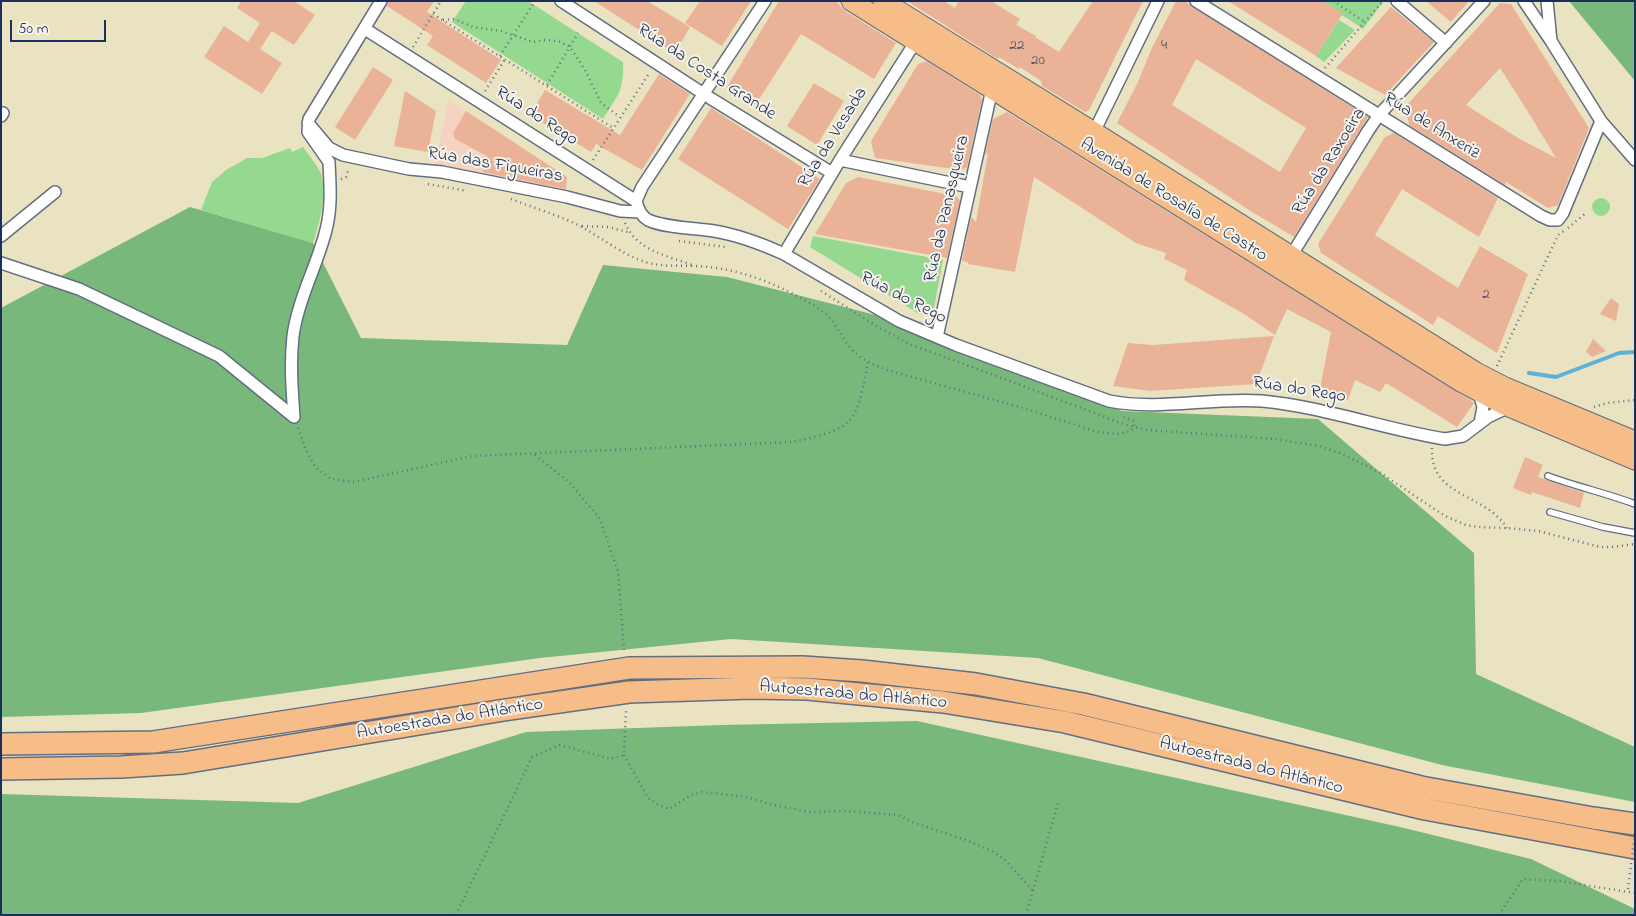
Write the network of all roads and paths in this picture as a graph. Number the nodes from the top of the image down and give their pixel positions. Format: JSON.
{"nodes":[{"id":1,"x":381,"y":1,"type":"edge"},
{"id":2,"x":441,"y":1,"type":"edge"},
{"id":3,"x":535,"y":1,"type":"edge"},
{"id":4,"x":561,"y":1,"type":"edge"},
{"id":5,"x":765,"y":1,"type":"edge"},
{"id":6,"x":851,"y":1,"type":"edge"},
{"id":7,"x":883,"y":1,"type":"edge"},
{"id":8,"x":1158,"y":1,"type":"edge"},
{"id":9,"x":1196,"y":1,"type":"edge"},
{"id":10,"x":1332,"y":1,"type":"edge"},
{"id":11,"x":1383,"y":1,"type":"edge"},
{"id":12,"x":1397,"y":1,"type":"edge"},
{"id":13,"x":1484,"y":1,"type":"edge"},
{"id":14,"x":1524,"y":1,"type":"edge"},
{"id":15,"x":1547,"y":1,"type":"edge"},
{"id":16,"x":434,"y":14,"type":"junction"},
{"id":17,"x":443,"y":20,"type":"junction"},
{"id":18,"x":1365,"y":22,"type":"junction"},
{"id":19,"x":365,"y":28,"type":"junction"},
{"id":20,"x":578,"y":33,"type":"dead end"},
{"id":21,"x":514,"y":35,"type":"junction"},
{"id":22,"x":1551,"y":40,"type":"junction"},
{"id":23,"x":916,"y":41,"type":"junction"},
{"id":24,"x":1446,"y":43,"type":"junction"},
{"id":25,"x":570,"y":47,"type":"junction"},
{"id":26,"x":408,"y":55,"type":"junction"},
{"id":27,"x":500,"y":56,"type":"junction"},
{"id":28,"x":505,"y":59,"type":"junction"},
{"id":29,"x":657,"y":63,"type":"junction"},
{"id":30,"x":1316,"y":77,"type":"junction"},
{"id":31,"x":547,"y":85,"type":"junction"},
{"id":32,"x":992,"y":89,"type":"junction"},
{"id":33,"x":703,"y":94,"type":"junction"},
{"id":34,"x":479,"y":101,"type":"junction"},
{"id":35,"x":1379,"y":115,"type":"junction"},
{"id":36,"x":620,"y":117,"type":"junction"},
{"id":37,"x":1601,"y":120,"type":"junction"},
{"id":38,"x":308,"y":123,"type":"junction"},
{"id":39,"x":613,"y":128,"type":"junction"},
{"id":40,"x":1094,"y":132,"type":"junction"},
{"id":41,"x":343,"y":155,"type":"junction"},
{"id":42,"x":840,"y":160,"type":"junction"},
{"id":43,"x":1635,"y":160,"type":"edge"},
{"id":44,"x":329,"y":162,"type":"junction"},
{"id":45,"x":355,"y":168,"type":"dead end"},
{"id":46,"x":587,"y":169,"type":"junction"},
{"id":47,"x":832,"y":173,"type":"junction"},
{"id":48,"x":340,"y":180,"type":"dead end"},
{"id":49,"x":420,"y":183,"type":"dead end"},
{"id":50,"x":970,"y":187,"type":"junction"},
{"id":51,"x":467,"y":191,"type":"dead end"},
{"id":52,"x":54,"y":192,"type":"dead end"},
{"id":53,"x":510,"y":198,"type":"dead end"},
{"id":54,"x":638,"y":207,"type":"junction"},
{"id":55,"x":1586,"y":213,"type":"dead end"},
{"id":56,"x":580,"y":226,"type":"junction"},
{"id":57,"x":1,"y":236,"type":"edge"},
{"id":58,"x":784,"y":254,"type":"junction"},
{"id":59,"x":1292,"y":256,"type":"junction"},
{"id":60,"x":1,"y":263,"type":"edge"},
{"id":61,"x":693,"y":266,"type":"junction"},
{"id":62,"x":937,"y":337,"type":"junction"},
{"id":63,"x":868,"y":362,"type":"junction"},
{"id":64,"x":1497,"y":366,"type":"dead end"},
{"id":65,"x":1497,"y":397,"type":"junction"},
{"id":66,"x":1635,"y":400,"type":"edge"},
{"id":67,"x":1592,"y":407,"type":"dead end"},
{"id":68,"x":294,"y":417,"type":"junction"},
{"id":69,"x":1480,"y":423,"type":"junction"},
{"id":70,"x":1436,"y":438,"type":"junction"},
{"id":71,"x":1635,"y":441,"type":"edge"},
{"id":72,"x":534,"y":454,"type":"junction"},
{"id":73,"x":1635,"y":460,"type":"edge"},
{"id":74,"x":1548,"y":476,"type":"dead end"},
{"id":75,"x":1635,"y":504,"type":"edge"},
{"id":76,"x":1550,"y":512,"type":"dead end"},
{"id":77,"x":1507,"y":528,"type":"junction"},
{"id":78,"x":1635,"y":533,"type":"edge"},
{"id":79,"x":1635,"y":544,"type":"edge"},
{"id":80,"x":624,"y":650,"type":"dead end"},
{"id":81,"x":626,"y":711,"type":"dead end"},
{"id":82,"x":1,"y":744,"type":"edge"},
{"id":83,"x":624,"y":755,"type":"junction"},
{"id":84,"x":1,"y":769,"type":"edge"},
{"id":85,"x":1058,"y":803,"type":"dead end"},
{"id":86,"x":1635,"y":824,"type":"edge"},
{"id":87,"x":1635,"y":833,"type":"edge"},
{"id":88,"x":1635,"y":848,"type":"edge"},
{"id":89,"x":1033,"y":891,"type":"junction"},
{"id":90,"x":1628,"y":891,"type":"junction"},
{"id":91,"x":1635,"y":894,"type":"edge"},
{"id":92,"x":456,"y":915,"type":"edge"},
{"id":93,"x":1026,"y":915,"type":"edge"},
{"id":94,"x":1499,"y":915,"type":"edge"}],
"edges":[{"from":1,"to":19,"type":"street"},
{"from":2,"to":16,"type":"path"},
{"from":3,"to":21,"type":"path"},
{"from":4,"to":29,"type":"street","name":"Rúa da Costa Grande"},
{"from":5,"to":33,"type":"street"},
{"from":6,"to":23,"type":"highway","name":"Avenida de Rosalía de Castro"},
{"from":7,"to":40,"type":"highway","name":"Avenida de Rosalía de Castro"},
{"from":8,"to":40,"type":"street"},
{"from":9,"to":30,"type":"street","name":"Rúa de Anxeriz"},
{"from":10,"to":18,"type":"path"},
{"from":11,"to":18,"type":"path"},
{"from":12,"to":24,"type":"street"},
{"from":13,"to":24,"type":"street","name":"Rúa da Raxoeira"},
{"from":14,"to":22,"type":"street"},
{"from":15,"to":22,"type":"street"},
{"from":16,"to":17,"type":"path"},
{"from":16,"to":26,"type":"path"},
{"from":17,"to":21,"type":"path"},
{"from":17,"to":27,"type":"path"},
{"from":18,"to":30,"type":"path"},
{"from":19,"to":26,"type":"street","name":"Rúa do Rego"},
{"from":19,"to":38,"type":"street"},
{"from":20,"to":25,"type":"path"},
{"from":21,"to":25,"type":"path"},
{"from":21,"to":27,"type":"path"},
{"from":22,"to":37,"type":"street"},
{"from":23,"to":32,"type":"highway","name":"Avenida de Rosalía de Castro"},
{"from":23,"to":42,"type":"street","name":"Rúa da Vesada"},
{"from":24,"to":35,"type":"street","name":"Rúa da Raxoeira"},
{"from":25,"to":31,"type":"path"},
{"from":25,"to":36,"type":"path"},
{"from":26,"to":34,"type":"street","name":"Rúa do Rego"},
{"from":27,"to":28,"type":"path"},
{"from":28,"to":31,"type":"path"},
{"from":28,"to":34,"type":"path"},
{"from":29,"to":33,"type":"street","name":"Rúa da Costa Grande"},
{"from":29,"to":36,"type":"path"},
{"from":30,"to":35,"type":"street","name":"Rúa de Anxeriz"},
{"from":31,"to":39,"type":"path"},
{"from":32,"to":50,"type":"street","name":"Rúa da Panasqueira"},
{"from":32,"to":65,"type":"highway","name":"Avenida de Rosalía de Castro"},
{"from":33,"to":47,"type":"street","name":"Rúa da Costa Grande"},
{"from":33,"to":54,"type":"street"},
{"from":34,"to":46,"type":"street","name":"Rúa do Rego"},
{"from":35,"to":37,"type":"street","name":"Rúa de Anxeriz"},
{"from":35,"to":59,"type":"street","name":"Rúa da Raxoeira"},
{"from":36,"to":39,"type":"path"},
{"from":37,"to":43,"type":"street"},
{"from":38,"to":41,"type":"street","name":"Rúa das Figueiras"},
{"from":38,"to":44,"type":"street"},
{"from":39,"to":46,"type":"path"},
{"from":40,"to":59,"type":"highway","name":"Avenida de Rosalía de Castro"},
{"from":41,"to":44,"type":"street"},
{"from":41,"to":54,"type":"street","name":"Rúa das Figueiras"},
{"from":42,"to":47,"type":"street","name":"Rúa da Vesada"},
{"from":42,"to":50,"type":"street"},
{"from":44,"to":68,"type":"street"},
{"from":45,"to":48,"type":"path"},
{"from":46,"to":54,"type":"street","name":"Rúa do Rego"},
{"from":47,"to":58,"type":"street","name":"Rúa da Vesada"},
{"from":49,"to":51,"type":"path"},
{"from":50,"to":62,"type":"street","name":"Rúa da Panasqueira"},
{"from":52,"to":57,"type":"street"},
{"from":53,"to":56,"type":"path"},
{"from":54,"to":58,"type":"street","name":"Rúa do Rego"},
{"from":55,"to":64,"type":"path"},
{"from":56,"to":61,"type":"path"},
{"from":56,"to":61,"type":"path"},
{"from":58,"to":62,"type":"street","name":"Rúa do Rego"},
{"from":59,"to":65,"type":"highway","name":"Avenida de Rosalía de Castro"},
{"from":60,"to":68,"type":"street"},
{"from":61,"to":63,"type":"path"},
{"from":62,"to":70,"type":"street","name":"Rúa do Rego"},
{"from":63,"to":72,"type":"path"},
{"from":63,"to":77,"type":"path"},
{"from":65,"to":69,"type":"street","name":"Rúa do Rego"},
{"from":65,"to":69,"type":"street"},
{"from":65,"to":71,"type":"highway"},
{"from":65,"to":73,"type":"highway"},
{"from":66,"to":67,"type":"path"},
{"from":68,"to":72,"type":"path"},
{"from":69,"to":70,"type":"street","name":"Rúa do Rego"},
{"from":70,"to":77,"type":"path"},
{"from":72,"to":80,"type":"path"},
{"from":74,"to":75,"type":"lane"},
{"from":76,"to":78,"type":"lane"},
{"from":77,"to":79,"type":"path"},
{"from":81,"to":83,"type":"path"},
{"from":82,"to":86,"type":"highway","name":"Autoestrada do Atlántico"},
{"from":83,"to":89,"type":"path"},
{"from":83,"to":92,"type":"path"},
{"from":84,"to":88,"type":"highway","name":"Autoestrada do Atlántico"},
{"from":85,"to":89,"type":"path"},
{"from":87,"to":90,"type":"path","bridge":true},
{"from":89,"to":93,"type":"path"},
{"from":90,"to":91,"type":"path"},
{"from":90,"to":94,"type":"path"}]}
